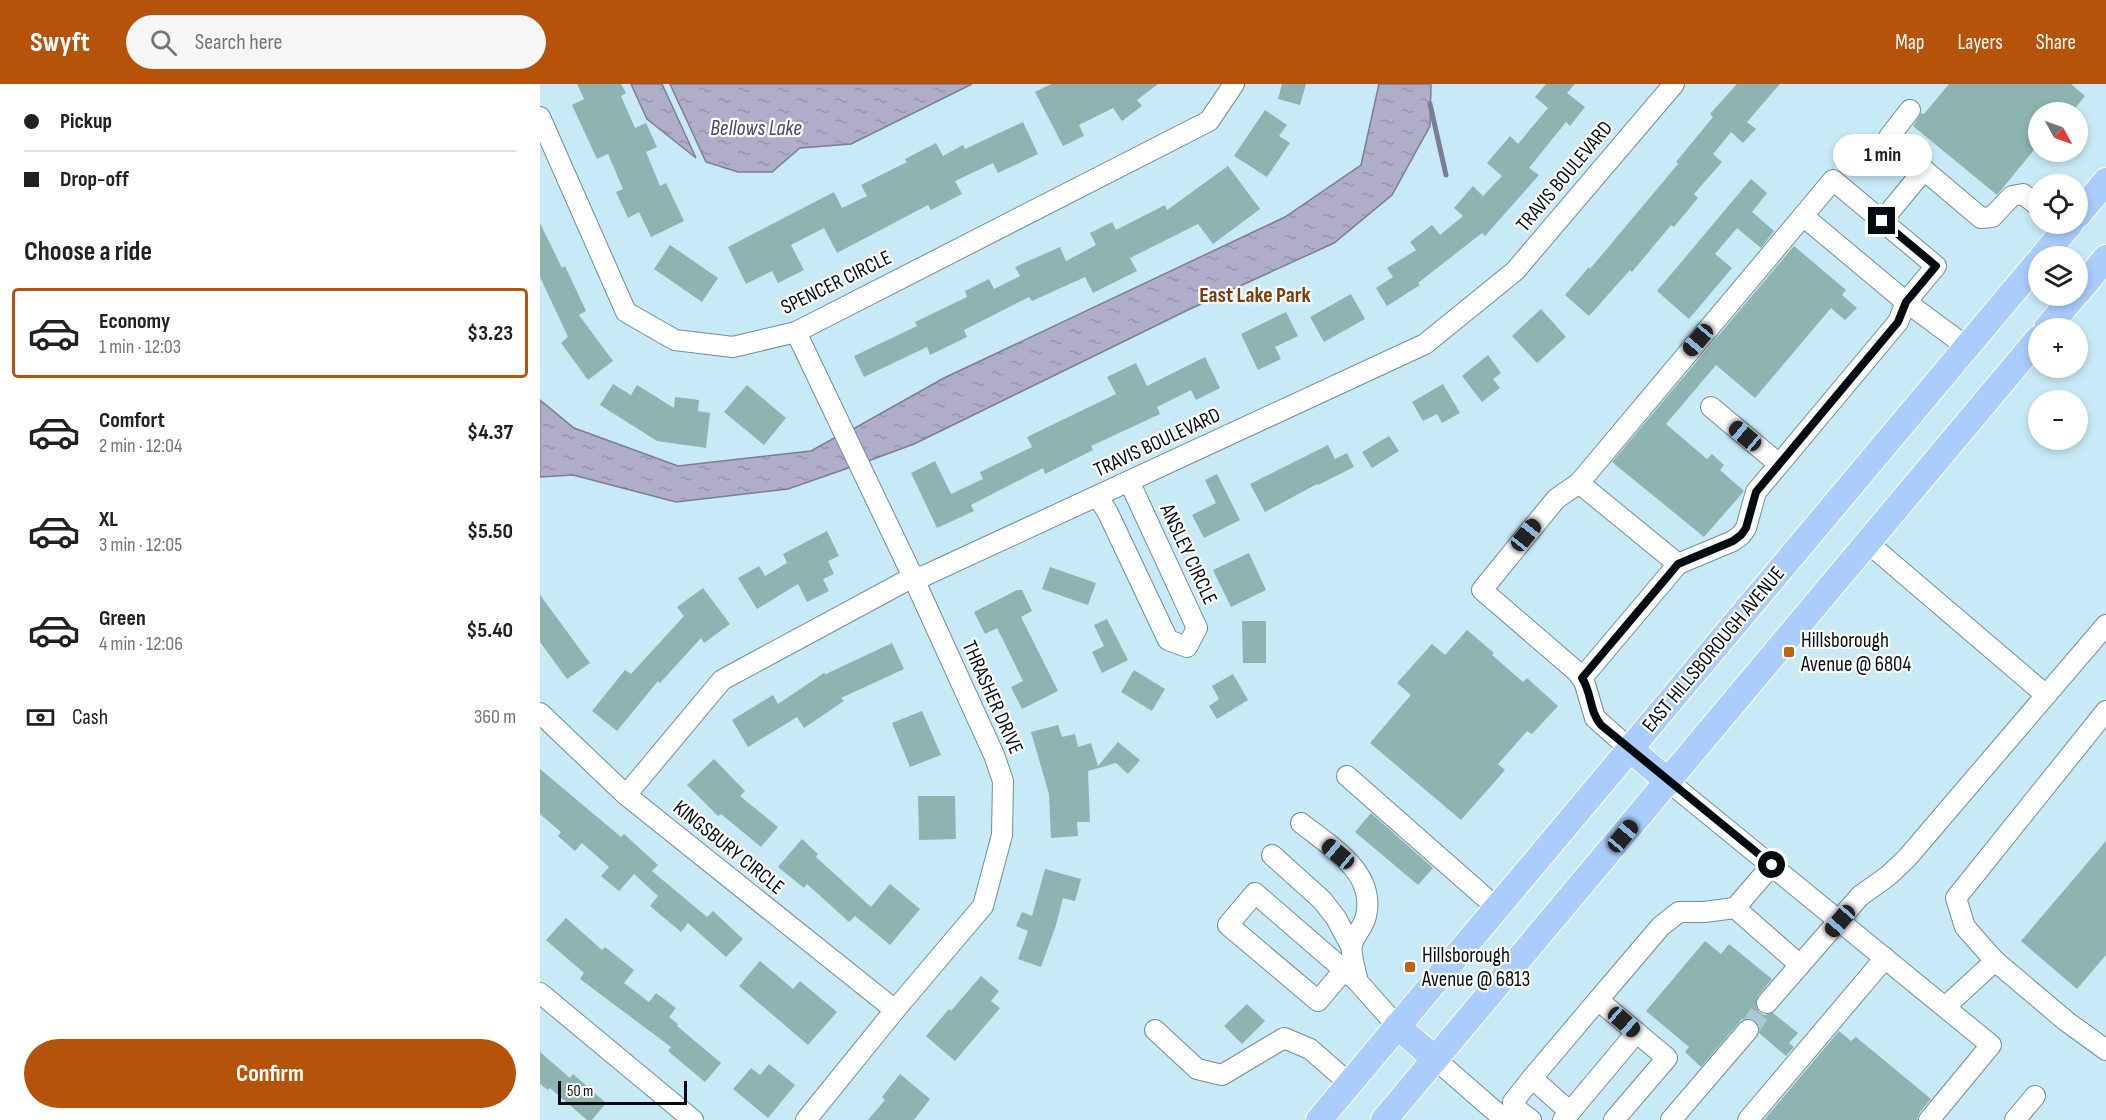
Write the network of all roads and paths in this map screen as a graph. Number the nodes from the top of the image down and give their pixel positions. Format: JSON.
{"nodes":[{"id":1,"x":1234,"y":84,"type":"edge"},
{"id":2,"x":1674,"y":84,"type":"edge"},
{"id":3,"x":1910,"y":110,"type":"dead end"},
{"id":4,"x":540,"y":117,"type":"edge"},
{"id":5,"x":1924,"y":170,"type":"junction"},
{"id":6,"x":2106,"y":181,"type":"edge"},
{"id":7,"x":2028,"y":198,"type":"edge"},
{"id":8,"x":2088,"y":201,"type":"edge"},
{"id":9,"x":1803,"y":216,"type":"junction"},
{"id":10,"x":1882,"y":221,"type":"junction"},
{"id":11,"x":2060,"y":234,"type":"edge"},
{"id":12,"x":2051,"y":246,"type":"edge"},
{"id":13,"x":2106,"y":258,"type":"edge"},
{"id":14,"x":2028,"y":274,"type":"edge"},
{"id":15,"x":2088,"y":280,"type":"edge"},
{"id":16,"x":1906,"y":302,"type":"junction"},
{"id":17,"x":2066,"y":306,"type":"edge"},
{"id":18,"x":2055,"y":318,"type":"edge"},
{"id":19,"x":796,"y":332,"type":"junction"},
{"id":20,"x":1967,"y":347,"type":"junction"},
{"id":21,"x":2028,"y":351,"type":"edge"},
{"id":22,"x":1711,"y":407,"type":"dead end"},
{"id":23,"x":1779,"y":464,"type":"junction"},
{"id":24,"x":1129,"y":482,"type":"junction"},
{"id":25,"x":1579,"y":483,"type":"junction"},
{"id":26,"x":1098,"y":496,"type":"junction"},
{"id":27,"x":1868,"y":543,"type":"junction"},
{"id":28,"x":1678,"y":564,"type":"junction"},
{"id":29,"x":913,"y":577,"type":"junction"},
{"id":30,"x":2106,"y":625,"type":"edge"},
{"id":31,"x":1582,"y":678,"type":"junction"},
{"id":32,"x":2046,"y":694,"type":"junction"},
{"id":33,"x":2106,"y":711,"type":"edge"},
{"id":34,"x":540,"y":713,"type":"edge"},
{"id":35,"x":1630,"y":749,"type":"junction"},
{"id":36,"x":1347,"y":776,"type":"dead end"},
{"id":37,"x":1669,"y":782,"type":"junction"},
{"id":38,"x":626,"y":795,"type":"junction"},
{"id":39,"x":1301,"y":823,"type":"dead end"},
{"id":40,"x":1272,"y":855,"type":"dead end"},
{"id":41,"x":1772,"y":865,"type":"junction"},
{"id":42,"x":1497,"y":908,"type":"junction"},
{"id":43,"x":1735,"y":908,"type":"junction"},
{"id":44,"x":1840,"y":921,"type":"junction"},
{"id":45,"x":1351,"y":946,"type":"junction"},
{"id":46,"x":1885,"y":958,"type":"junction"},
{"id":47,"x":1995,"y":961,"type":"junction"},
{"id":48,"x":1800,"y":965,"type":"junction"},
{"id":49,"x":1351,"y":976,"type":"junction"},
{"id":50,"x":540,"y":993,"type":"edge"},
{"id":51,"x":1598,"y":1000,"type":"junction"},
{"id":52,"x":1767,"y":1003,"type":"tunnel mouth"},
{"id":53,"x":1945,"y":1007,"type":"junction"},
{"id":54,"x":895,"y":1010,"type":"junction"},
{"id":55,"x":1397,"y":1026,"type":"junction"},
{"id":56,"x":1155,"y":1030,"type":"dead end"},
{"id":57,"x":1748,"y":1030,"type":"tunnel mouth"},
{"id":58,"x":1636,"y":1033,"type":"junction"},
{"id":59,"x":2106,"y":1050,"type":"edge"},
{"id":60,"x":1435,"y":1059,"type":"junction"},
{"id":61,"x":1349,"y":1083,"type":"junction"},
{"id":62,"x":1527,"y":1084,"type":"junction"},
{"id":63,"x":2036,"y":1096,"type":"dead end"},
{"id":64,"x":1564,"y":1117,"type":"edge"},
{"id":65,"x":693,"y":1120,"type":"edge"},
{"id":66,"x":806,"y":1120,"type":"edge"},
{"id":67,"x":1319,"y":1120,"type":"edge"},
{"id":68,"x":1384,"y":1120,"type":"edge"},
{"id":69,"x":1505,"y":1120,"type":"edge"},
{"id":70,"x":1531,"y":1120,"type":"edge"},
{"id":71,"x":1614,"y":1120,"type":"edge"},
{"id":72,"x":1671,"y":1120,"type":"edge"},
{"id":73,"x":1748,"y":1120,"type":"edge"},
{"id":74,"x":1929,"y":1120,"type":"edge"},
{"id":75,"x":2015,"y":1120,"type":"edge"}],
"edges":[{"from":1,"to":19,"type":"street","name":"SPENCER CIRCLE"},
{"from":2,"to":24,"type":"street","name":"TRAVIS BOULEVARD"},
{"from":3,"to":5,"type":"street"},
{"from":4,"to":19,"type":"street","name":"SPENCER CIRCLE"},
{"from":5,"to":7,"type":"street"},
{"from":5,"to":10,"type":"street"},
{"from":6,"to":8,"type":"main road"},
{"from":9,"to":10,"type":"street"},
{"from":9,"to":16,"type":"street"},
{"from":9,"to":25,"type":"street"},
{"from":10,"to":16,"type":"street"},
{"from":11,"to":12,"type":"main road"},
{"from":13,"to":15,"type":"main road"},
{"from":14,"to":20,"type":"main road","name":"EAST HILLSBOROUGH AVENUE"},
{"from":16,"to":20,"type":"street"},
{"from":16,"to":23,"type":"street"},
{"from":17,"to":18,"type":"main road"},
{"from":19,"to":29,"type":"street","name":"THRASHER DRIVE"},
{"from":20,"to":35,"type":"main road","name":"EAST HILLSBOROUGH AVENUE"},
{"from":21,"to":27,"type":"main road"},
{"from":22,"to":23,"type":"street"},
{"from":23,"to":28,"type":"street"},
{"from":24,"to":26,"type":"street","name":"TRAVIS BOULEVARD"},
{"from":24,"to":26,"type":"street","name":"ANSLEY CIRCLE"},
{"from":25,"to":28,"type":"street"},
{"from":25,"to":31,"type":"street"},
{"from":26,"to":29,"type":"street","name":"TRAVIS BOULEVARD"},
{"from":27,"to":32,"type":"street"},
{"from":27,"to":37,"type":"main road"},
{"from":28,"to":31,"type":"street"},
{"from":29,"to":38,"type":"street","name":"TRAVIS BOULEVARD"},
{"from":29,"to":54,"type":"street","name":"THRASHER DRIVE"},
{"from":30,"to":32,"type":"street"},
{"from":31,"to":35,"type":"street"},
{"from":32,"to":44,"type":"street"},
{"from":33,"to":47,"type":"street"},
{"from":34,"to":38,"type":"street","name":"KINGSBURY CIRCLE"},
{"from":35,"to":37,"type":"main road"},
{"from":35,"to":42,"type":"main road","name":"EAST HILLSBOROUGH AVENUE"},
{"from":36,"to":42,"type":"street"},
{"from":37,"to":41,"type":"street"},
{"from":37,"to":60,"type":"main road"},
{"from":38,"to":54,"type":"street","name":"KINGSBURY CIRCLE"},
{"from":39,"to":45,"type":"street"},
{"from":40,"to":45,"type":"street"},
{"from":41,"to":43,"type":"street"},
{"from":41,"to":44,"type":"street"},
{"from":42,"to":55,"type":"main road","name":"EAST HILLSBOROUGH AVENUE"},
{"from":43,"to":48,"type":"street"},
{"from":43,"to":51,"type":"street"},
{"from":44,"to":46,"type":"street"},
{"from":44,"to":48,"type":"street"},
{"from":45,"to":49,"type":"street"},
{"from":46,"to":53,"type":"street"},
{"from":46,"to":73,"type":"street"},
{"from":47,"to":53,"type":"street"},
{"from":47,"to":59,"type":"street"},
{"from":48,"to":52,"type":"street"},
{"from":49,"to":49,"type":"street"},
{"from":49,"to":55,"type":"street"},
{"from":50,"to":65,"type":"street"},
{"from":51,"to":58,"type":"street"},
{"from":51,"to":62,"type":"street"},
{"from":53,"to":74,"type":"street"},
{"from":54,"to":66,"type":"street","name":"THRASHER DRIVE"},
{"from":55,"to":60,"type":"main road"},
{"from":55,"to":61,"type":"main road","name":"EAST HILLSBOROUGH AVENUE"},
{"from":56,"to":61,"type":"street"},
{"from":57,"to":72,"type":"street"},
{"from":58,"to":64,"type":"street"},
{"from":58,"to":71,"type":"street"},
{"from":60,"to":68,"type":"main road"},
{"from":60,"to":69,"type":"street"},
{"from":61,"to":67,"type":"main road","name":"EAST HILLSBOROUGH AVENUE"},
{"from":62,"to":64,"type":"street"},
{"from":62,"to":70,"type":"street"},
{"from":63,"to":75,"type":"street"}]}
